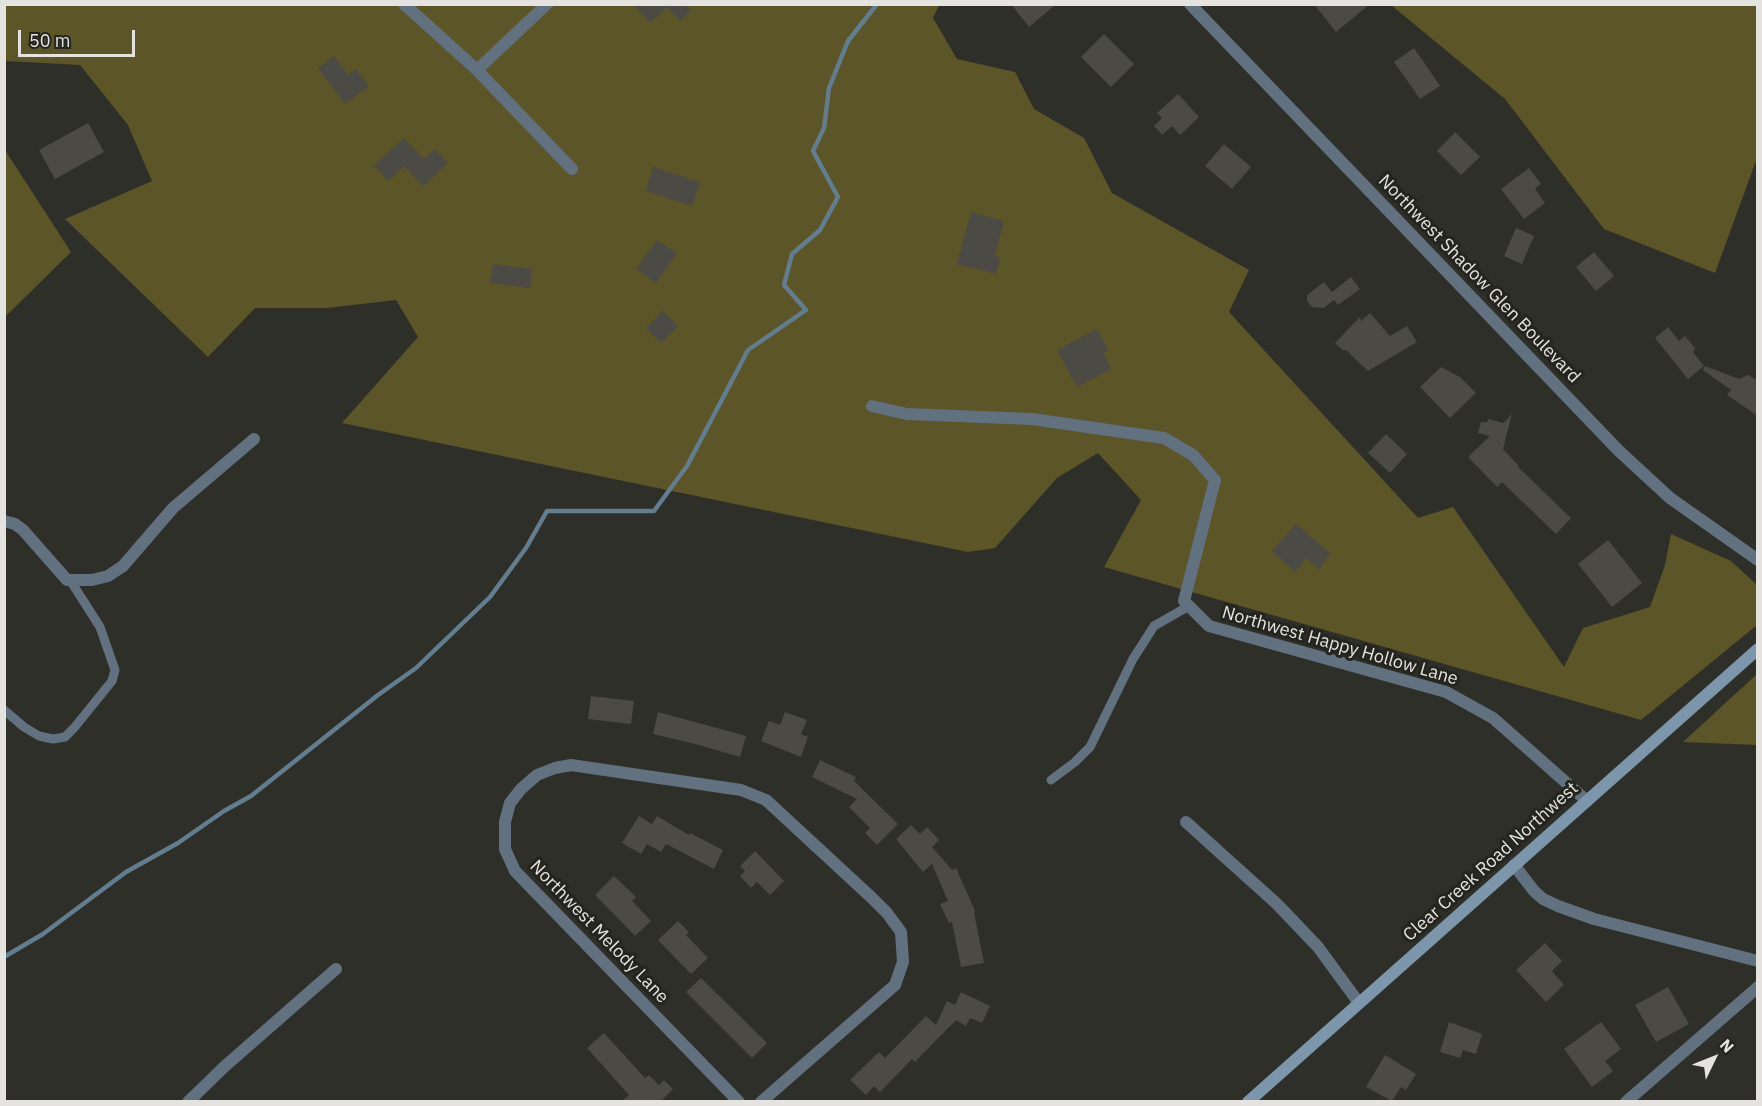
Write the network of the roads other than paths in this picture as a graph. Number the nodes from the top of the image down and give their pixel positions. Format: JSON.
{"nodes":[{"id":1,"x":404,"y":4,"type":"edge"},
{"id":2,"x":547,"y":4,"type":"edge"},
{"id":3,"x":1190,"y":4,"type":"edge"},
{"id":4,"x":477,"y":70,"type":"junction"},
{"id":5,"x":572,"y":169,"type":"dead end"},
{"id":6,"x":872,"y":406,"type":"dead end"},
{"id":7,"x":254,"y":439,"type":"dead end"},
{"id":8,"x":4,"y":521,"type":"edge"},
{"id":9,"x":1758,"y":560,"type":"edge"},
{"id":10,"x":70,"y":580,"type":"junction"},
{"id":11,"x":1189,"y":606,"type":"junction"},
{"id":12,"x":1758,"y":649,"type":"edge"},
{"id":13,"x":4,"y":710,"type":"edge"},
{"id":14,"x":1051,"y":780,"type":"dead end"},
{"id":15,"x":1587,"y":801,"type":"junction"},
{"id":16,"x":1186,"y":822,"type":"dead end"},
{"id":17,"x":1514,"y":865,"type":"junction"},
{"id":18,"x":1758,"y":961,"type":"edge"},
{"id":19,"x":336,"y":969,"type":"dead end"},
{"id":20,"x":1758,"y":987,"type":"edge"},
{"id":21,"x":1359,"y":1003,"type":"junction"},
{"id":22,"x":188,"y":1101,"type":"edge"},
{"id":23,"x":740,"y":1101,"type":"edge"},
{"id":24,"x":761,"y":1101,"type":"edge"},
{"id":25,"x":1248,"y":1101,"type":"edge"},
{"id":26,"x":1626,"y":1101,"type":"edge"}],
"edges":[{"from":1,"to":4,"type":"street"},
{"from":2,"to":4,"type":"street"},
{"from":3,"to":9,"type":"street","name":"Northwest Shadow Glen Boulevard"},
{"from":4,"to":5,"type":"street"},
{"from":6,"to":11,"type":"street"},
{"from":7,"to":10,"type":"street"},
{"from":8,"to":10,"type":"street"},
{"from":10,"to":13,"type":"lane"},
{"from":11,"to":14,"type":"lane"},
{"from":11,"to":15,"type":"street","name":"Northwest Happy Hollow Lane"},
{"from":12,"to":15,"type":"main road","name":"Clear Creek Road Northwest"},
{"from":15,"to":17,"type":"main road","name":"Clear Creek Road Northwest"},
{"from":16,"to":21,"type":"street"},
{"from":17,"to":18,"type":"street"},
{"from":17,"to":21,"type":"main road","name":"Clear Creek Road Northwest"},
{"from":19,"to":22,"type":"street"},
{"from":20,"to":26,"type":"street"},
{"from":21,"to":25,"type":"main road","name":"Clear Creek Road Northwest"},
{"from":23,"to":24,"type":"street","name":"Northwest Melody Lane"}]}
